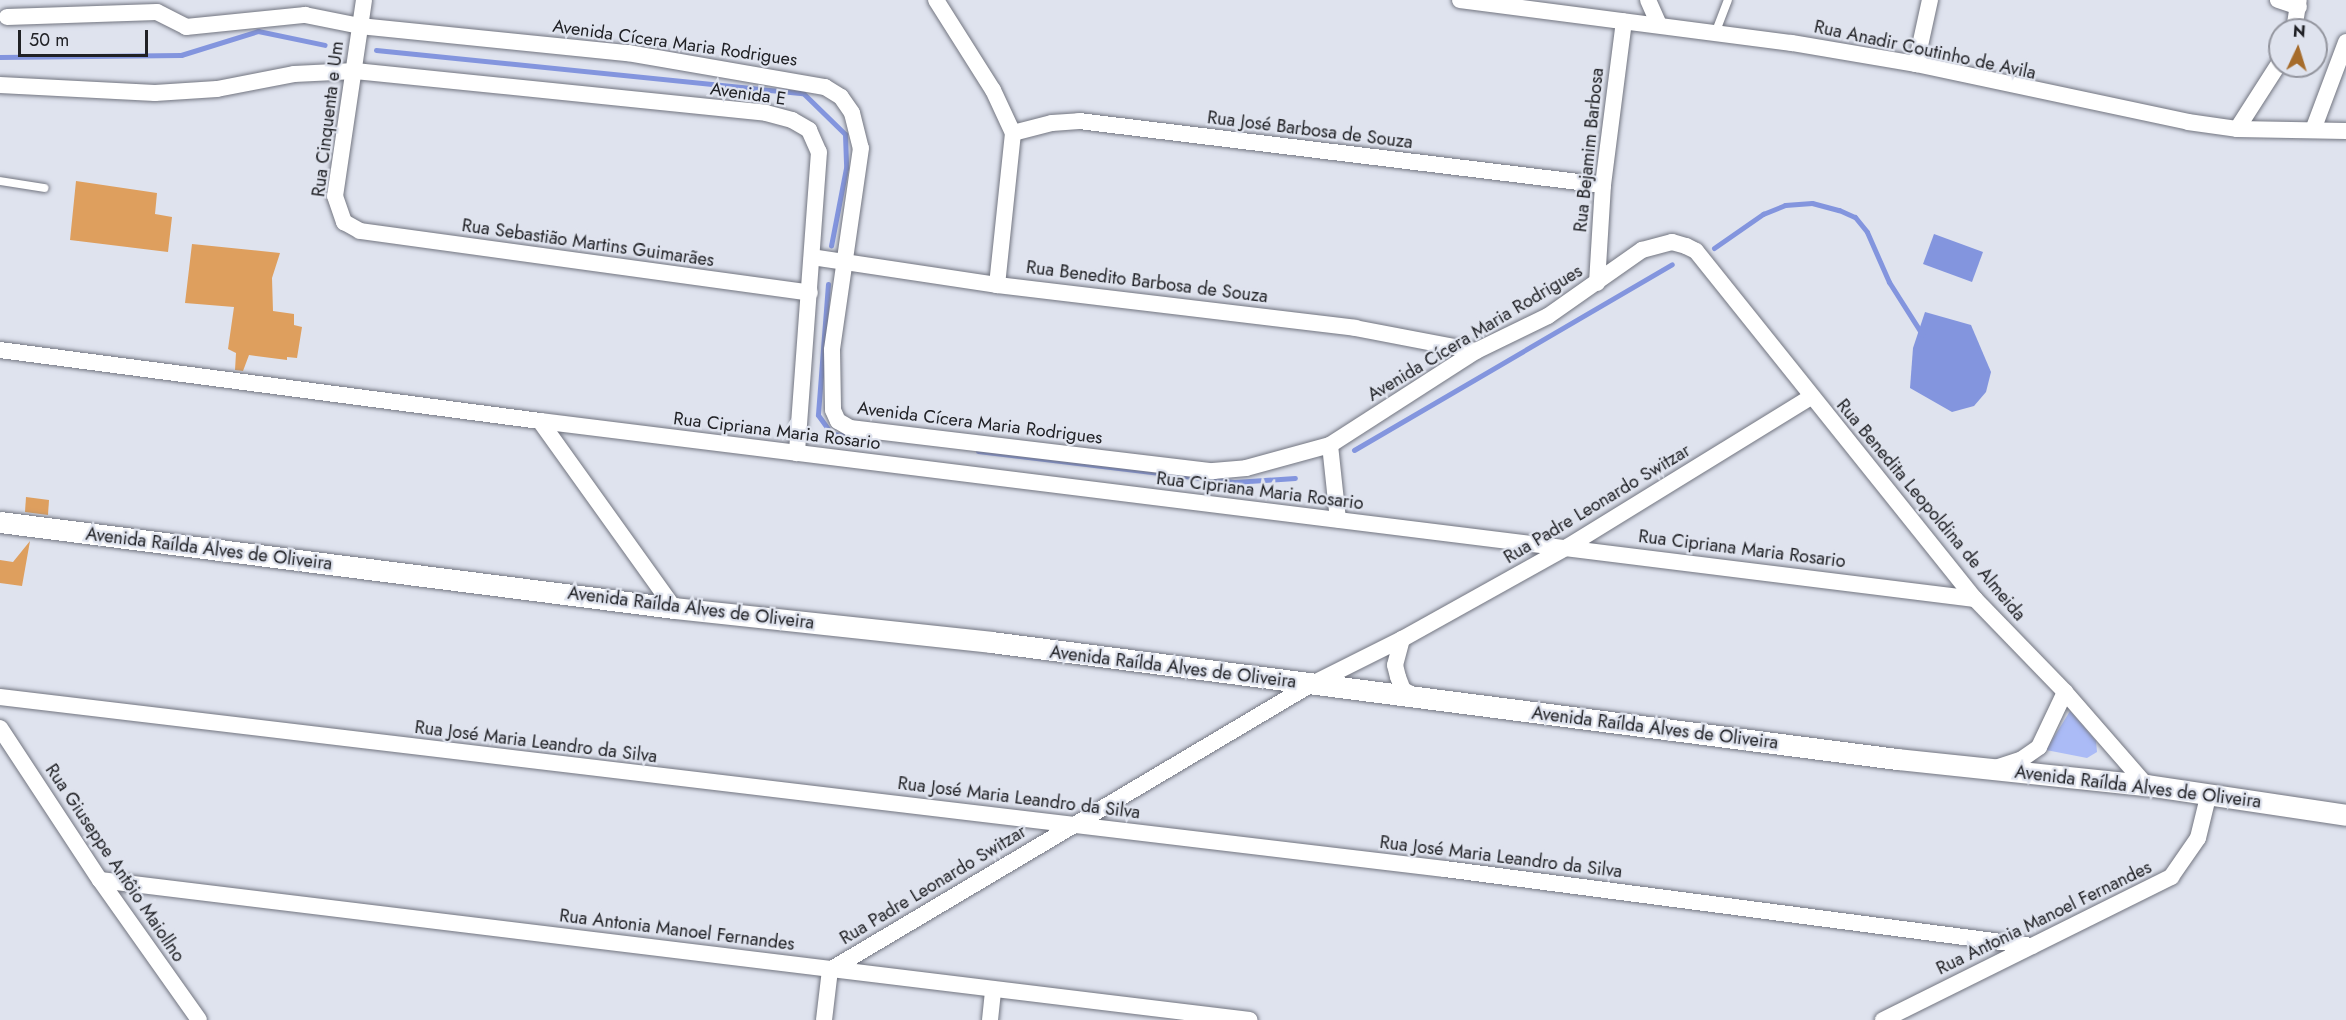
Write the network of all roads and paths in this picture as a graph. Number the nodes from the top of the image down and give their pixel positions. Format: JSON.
{"nodes":[{"id":1,"x":364,"y":0,"type":"edge"},
{"id":2,"x":936,"y":0,"type":"edge"},
{"id":3,"x":1460,"y":0,"type":"edge"},
{"id":4,"x":1648,"y":0,"type":"edge"},
{"id":5,"x":1728,"y":0,"type":"edge"},
{"id":6,"x":1930,"y":0,"type":"edge"},
{"id":7,"x":2278,"y":0,"type":"edge"},
{"id":8,"x":2299,"y":3,"type":"edge"},
{"id":9,"x":7,"y":17,"type":"dead end"},
{"id":10,"x":2296,"y":18,"type":"edge"},
{"id":11,"x":1623,"y":21,"type":"junction"},
{"id":12,"x":1659,"y":25,"type":"junction"},
{"id":13,"x":360,"y":26,"type":"junction"},
{"id":14,"x":1716,"y":31,"type":"junction"},
{"id":15,"x":2346,"y":42,"type":"edge"},
{"id":16,"x":1916,"y":64,"type":"junction"},
{"id":17,"x":355,"y":71,"type":"junction"},
{"id":18,"x":2270,"y":78,"type":"edge"},
{"id":19,"x":0,"y":85,"type":"edge"},
{"id":20,"x":2237,"y":129,"type":"junction"},
{"id":21,"x":2313,"y":130,"type":"junction"},
{"id":22,"x":2346,"y":131,"type":"edge"},
{"id":23,"x":1013,"y":133,"type":"junction"},
{"id":24,"x":0,"y":181,"type":"edge"},
{"id":25,"x":1603,"y":185,"type":"junction"},
{"id":26,"x":44,"y":188,"type":"dead end"},
{"id":27,"x":360,"y":231,"type":"joint"},
{"id":28,"x":1696,"y":251,"type":"joint"},
{"id":29,"x":812,"y":257,"type":"junction"},
{"id":30,"x":844,"y":260,"type":"junction"},
{"id":31,"x":1597,"y":282,"type":"junction"},
{"id":32,"x":997,"y":285,"type":"junction"},
{"id":33,"x":810,"y":293,"type":"junction"},
{"id":34,"x":0,"y":350,"type":"edge"},
{"id":35,"x":1476,"y":351,"type":"junction"},
{"id":36,"x":1810,"y":397,"type":"junction"},
{"id":37,"x":540,"y":421,"type":"junction"},
{"id":38,"x":1330,"y":445,"type":"junction"},
{"id":39,"x":797,"y":453,"type":"junction"},
{"id":40,"x":1338,"y":520,"type":"junction"},
{"id":41,"x":0,"y":522,"type":"edge"},
{"id":42,"x":1567,"y":547,"type":"junction"},
{"id":43,"x":1975,"y":599,"type":"junction"},
{"id":44,"x":674,"y":608,"type":"junction"},
{"id":45,"x":1402,"y":639,"type":"junction"},
{"id":46,"x":1310,"y":684,"type":"junction"},
{"id":47,"x":2065,"y":692,"type":"junction"},
{"id":48,"x":1415,"y":696,"type":"junction"},
{"id":49,"x":0,"y":697,"type":"edge"},
{"id":50,"x":0,"y":728,"type":"edge"},
{"id":51,"x":1988,"y":770,"type":"junction"},
{"id":52,"x":2146,"y":785,"type":"junction"},
{"id":53,"x":2208,"y":793,"type":"junction"},
{"id":54,"x":2346,"y":815,"type":"edge"},
{"id":55,"x":1072,"y":824,"type":"junction"},
{"id":56,"x":100,"y":880,"type":"junction"},
{"id":57,"x":2032,"y":946,"type":"junction"},
{"id":58,"x":830,"y":970,"type":"junction"},
{"id":59,"x":993,"y":991,"type":"junction"},
{"id":60,"x":1154,"y":1015,"type":"edge"},
{"id":61,"x":199,"y":1020,"type":"edge"},
{"id":62,"x":824,"y":1020,"type":"edge"},
{"id":63,"x":990,"y":1020,"type":"edge"},
{"id":64,"x":1250,"y":1020,"type":"edge"},
{"id":65,"x":1883,"y":1020,"type":"edge"}],
"edges":[{"from":1,"to":13,"type":"street","name":"Rua Cinquenta e Um"},
{"from":2,"to":23,"type":"street"},
{"from":3,"to":11,"type":"street","name":"Rua Anadir Coutinho de Avila"},
{"from":4,"to":12,"type":"street"},
{"from":5,"to":14,"type":"lane"},
{"from":6,"to":16,"type":"street"},
{"from":7,"to":8,"type":"street"},
{"from":8,"to":10,"type":"street"},
{"from":9,"to":13,"type":"street","name":"Avenida Cícera Maria Rodrigues"},
{"from":11,"to":12,"type":"street","name":"Rua Anadir Coutinho de Avila"},
{"from":11,"to":25,"type":"street","name":"Rua Bejamim Barbosa"},
{"from":12,"to":14,"type":"street","name":"Rua Anadir Coutinho de Avila"},
{"from":13,"to":17,"type":"street","name":"Rua Cinquenta e Um"},
{"from":13,"to":30,"type":"street","name":"Avenida Cícera Maria Rodrigues"},
{"from":14,"to":16,"type":"street","name":"Rua Anadir Coutinho de Avila"},
{"from":15,"to":21,"type":"street"},
{"from":16,"to":20,"type":"street","name":"Rua Anadir Coutinho de Avila"},
{"from":17,"to":19,"type":"street","name":"Avenida E"},
{"from":17,"to":27,"type":"street","name":"Rua Cinquenta e Um"},
{"from":17,"to":29,"type":"street","name":"Avenida E"},
{"from":18,"to":20,"type":"street"},
{"from":20,"to":21,"type":"street","name":"Rua Anadir Coutinho de Avila"},
{"from":21,"to":22,"type":"street","name":"Rua Anadir Coutinho de Avila"},
{"from":23,"to":25,"type":"street","name":"Rua José Barbosa de Souza"},
{"from":23,"to":32,"type":"street"},
{"from":24,"to":26,"type":"lane"},
{"from":25,"to":31,"type":"street","name":"Rua Bejamim Barbosa"},
{"from":27,"to":33,"type":"street","name":"Rua Sebastião Martins Guimarães"},
{"from":28,"to":31,"type":"street","name":"Avenida Cícera Maria Rodrigues"},
{"from":28,"to":36,"type":"street","name":"Rua Benedita Leopoldina de Almeida"},
{"from":29,"to":30,"type":"street","name":"Rua Benedito Barbosa de Souza"},
{"from":29,"to":33,"type":"street","name":"Avenida E"},
{"from":30,"to":32,"type":"street","name":"Rua Benedito Barbosa de Souza"},
{"from":30,"to":38,"type":"street","name":"Avenida Cícera Maria Rodrigues"},
{"from":31,"to":35,"type":"street","name":"Avenida Cícera Maria Rodrigues"},
{"from":32,"to":35,"type":"street","name":"Rua Benedito Barbosa de Souza"},
{"from":33,"to":39,"type":"street","name":"Avenida E"},
{"from":34,"to":37,"type":"street","name":"Rua Cipriana Maria Rosario"},
{"from":35,"to":38,"type":"street","name":"Avenida Cícera Maria Rodrigues"},
{"from":36,"to":42,"type":"street","name":"Rua Padre Leonardo Switzar"},
{"from":36,"to":43,"type":"street","name":"Rua Benedita Leopoldina de Almeida"},
{"from":37,"to":39,"type":"street","name":"Rua Cipriana Maria Rosario"},
{"from":37,"to":44,"type":"street"},
{"from":38,"to":40,"type":"street"},
{"from":39,"to":40,"type":"street","name":"Rua Cipriana Maria Rosario"},
{"from":40,"to":42,"type":"street","name":"Rua Cipriana Maria Rosario"},
{"from":41,"to":44,"type":"street","name":"Avenida Raílda Alves de Oliveira"},
{"from":42,"to":43,"type":"street","name":"Rua Cipriana Maria Rosario"},
{"from":42,"to":45,"type":"street","name":"Rua Padre Leonardo Switzar"},
{"from":43,"to":47,"type":"street","name":"Rua Benedita Leopoldina de Almeida"},
{"from":44,"to":46,"type":"street","name":"Avenida Raílda Alves de Oliveira"},
{"from":45,"to":46,"type":"street","name":"Rua Padre Leonardo Switzar"},
{"from":45,"to":48,"type":"street"},
{"from":46,"to":48,"type":"street","name":"Avenida Raílda Alves de Oliveira"},
{"from":46,"to":55,"type":"street","name":"Rua Padre Leonardo Switzar"},
{"from":47,"to":51,"type":"street"},
{"from":47,"to":52,"type":"street","name":"Rua Benedita Leopoldina de Almeida"},
{"from":48,"to":51,"type":"street","name":"Avenida Raílda Alves de Oliveira"},
{"from":49,"to":55,"type":"street","name":"Rua José Maria Leandro da Silva"},
{"from":50,"to":56,"type":"street","name":"Rua Giuseppe Antôio Maiollno"},
{"from":51,"to":52,"type":"street","name":"Avenida Raílda Alves de Oliveira"},
{"from":52,"to":53,"type":"street","name":"Avenida Raílda Alves de Oliveira"},
{"from":53,"to":54,"type":"street","name":"Avenida Raílda Alves de Oliveira"},
{"from":53,"to":57,"type":"street","name":"Rua Antonia Manoel Fernandes"},
{"from":55,"to":57,"type":"street","name":"Rua José Maria Leandro da Silva"},
{"from":55,"to":58,"type":"street","name":"Rua Padre Leonardo Switzar"},
{"from":56,"to":58,"type":"street","name":"Rua Antonia Manoel Fernandes"},
{"from":56,"to":61,"type":"street","name":"Rua Giuseppe Antôio Maiollno"},
{"from":57,"to":65,"type":"street","name":"Rua Antonia Manoel Fernandes"},
{"from":58,"to":59,"type":"street","name":"Rua Antonia Manoel Fernandes"},
{"from":58,"to":62,"type":"street"},
{"from":59,"to":60,"type":"street","name":"Rua Antonia Manoel Fernandes"},
{"from":59,"to":63,"type":"street"},
{"from":60,"to":64,"type":"street","name":"Rua Antonia Manoel Fernandes"}]}
